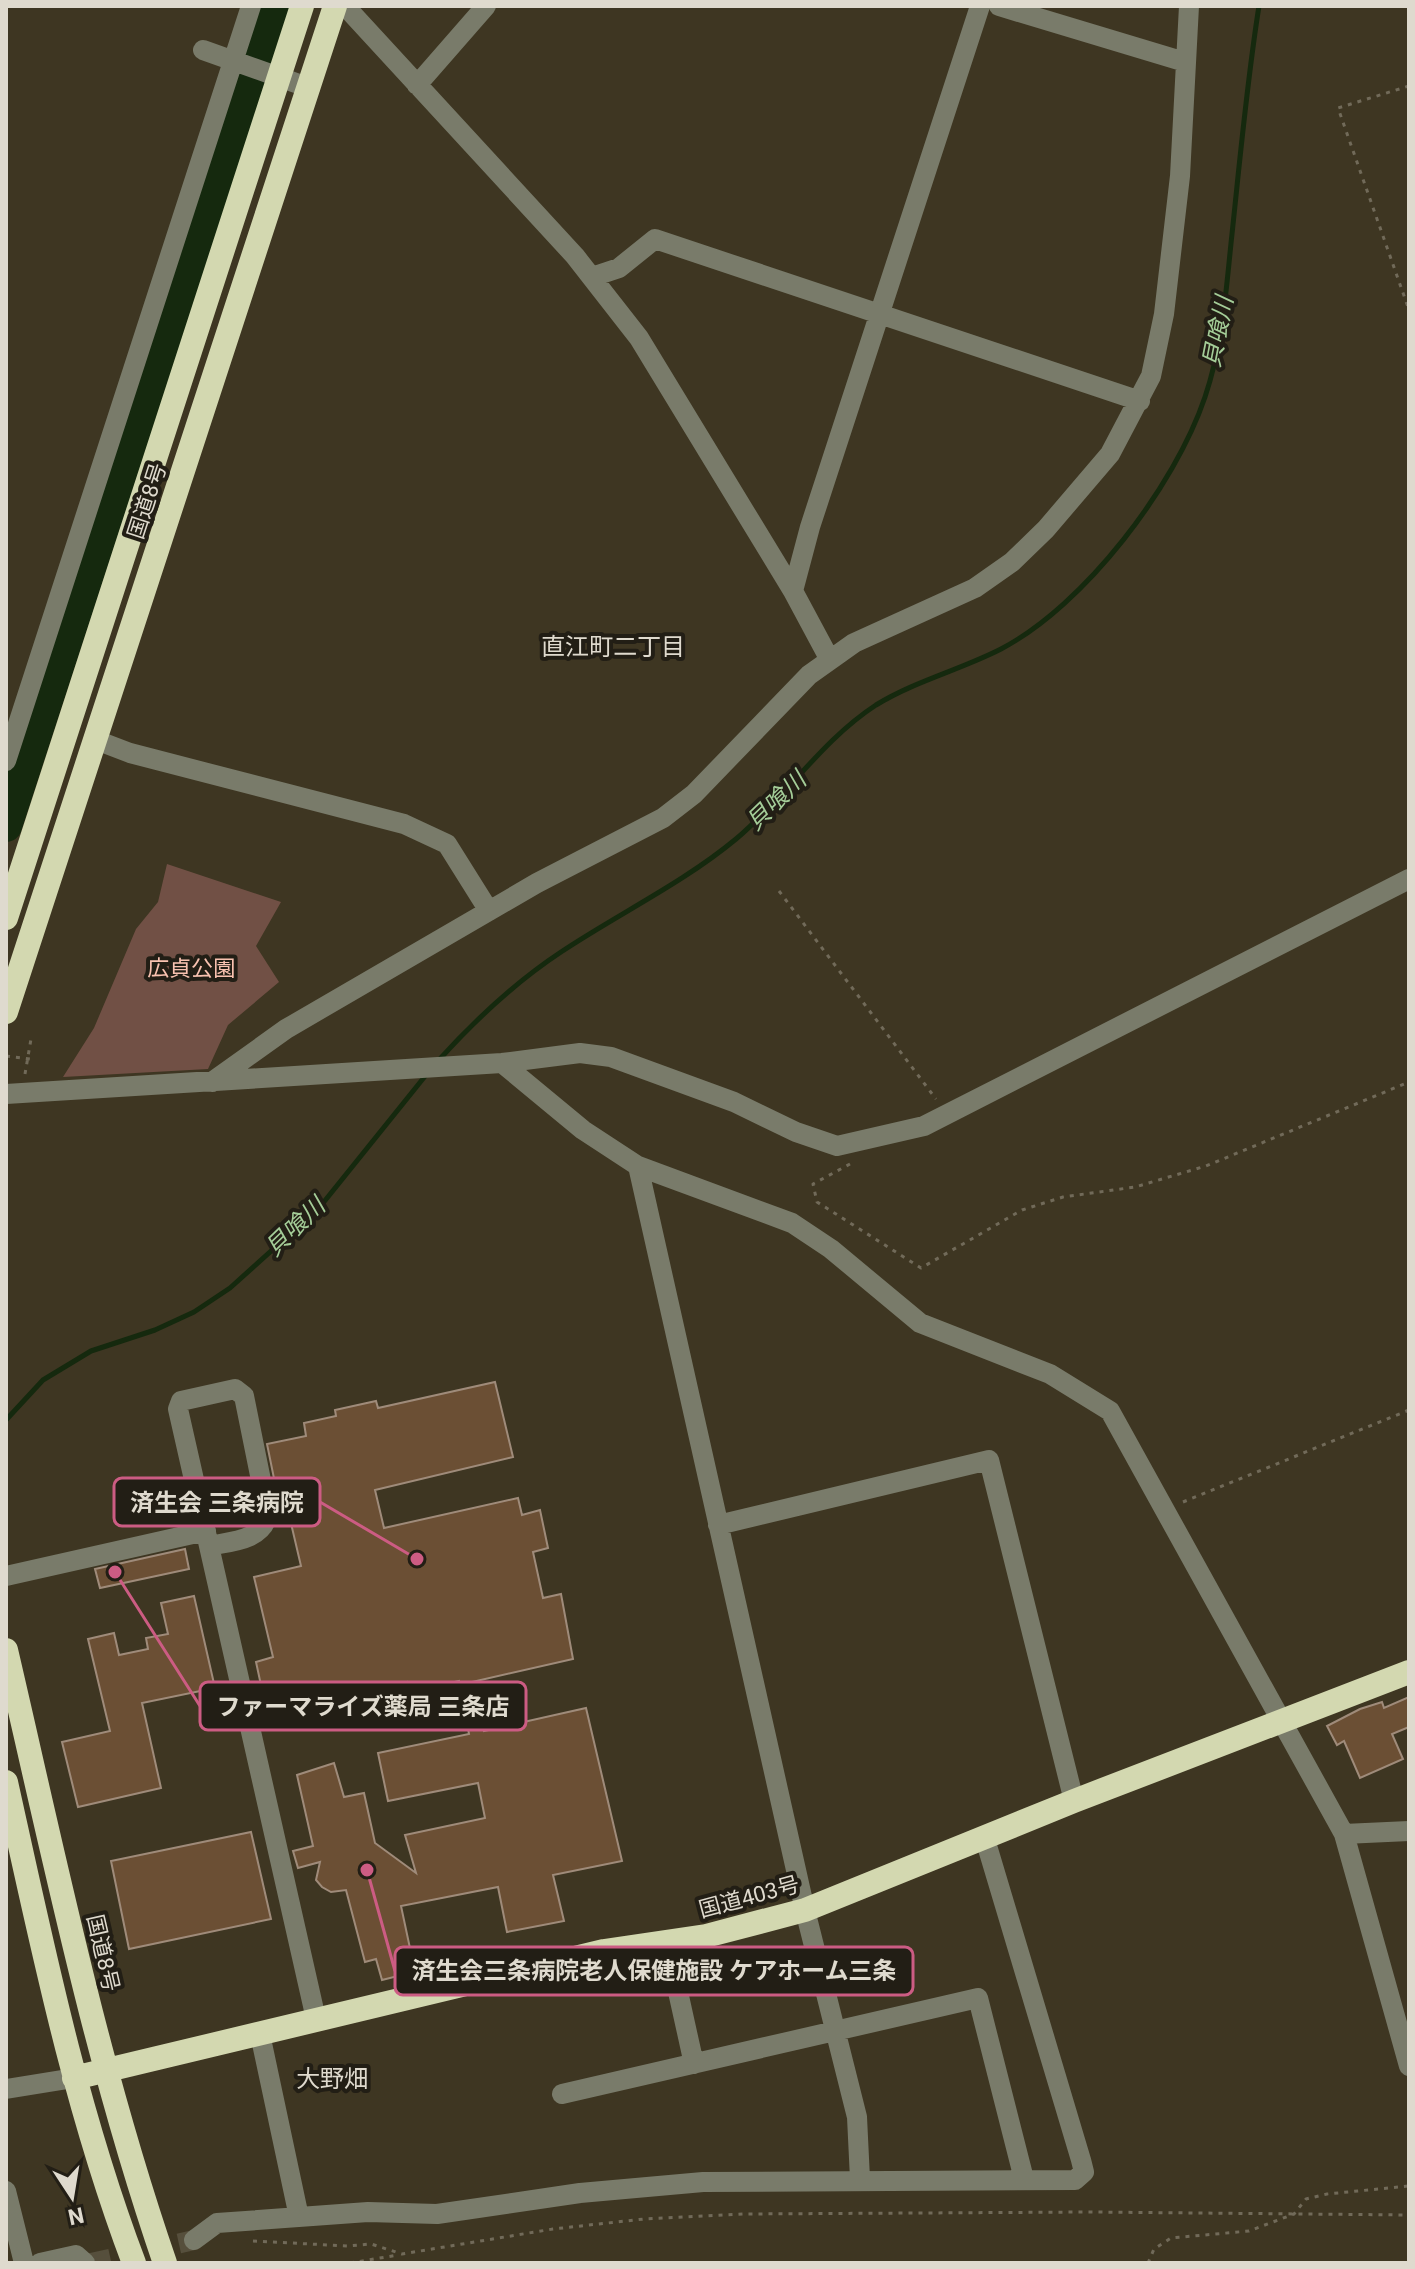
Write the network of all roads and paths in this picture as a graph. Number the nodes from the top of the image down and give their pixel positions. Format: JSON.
{"nodes":[{"id":1,"x":251,"y":6,"type":"edge"},
{"id":2,"x":302,"y":6,"type":"edge"},
{"id":3,"x":335,"y":6,"type":"edge"},
{"id":4,"x":345,"y":6,"type":"edge"},
{"id":5,"x":486,"y":6,"type":"edge"},
{"id":6,"x":980,"y":6,"type":"edge"},
{"id":7,"x":999,"y":6,"type":"edge"},
{"id":8,"x":1189,"y":6,"type":"edge"},
{"id":9,"x":203,"y":50,"type":"dead end"},
{"id":10,"x":232,"y":61,"type":"junction"},
{"id":11,"x":1185,"y":62,"type":"junction"},
{"id":12,"x":280,"y":77,"type":"junction"},
{"id":13,"x":417,"y":85,"type":"junction"},
{"id":14,"x":1409,"y":86,"type":"edge"},
{"id":15,"x":310,"y":88,"type":"junction"},
{"id":16,"x":592,"y":277,"type":"junction"},
{"id":17,"x":1409,"y":310,"type":"edge"},
{"id":18,"x":880,"y":315,"type":"junction"},
{"id":19,"x":1140,"y":401,"type":"junction"},
{"id":20,"x":793,"y":591,"type":"junction"},
{"id":21,"x":830,"y":660,"type":"junction"},
{"id":22,"x":96,"y":740,"type":"junction"},
{"id":23,"x":6,"y":761,"type":"edge"},
{"id":24,"x":1409,"y":879,"type":"edge"},
{"id":25,"x":779,"y":891,"type":"dead end"},
{"id":26,"x":489,"y":911,"type":"junction"},
{"id":27,"x":6,"y":918,"type":"edge"},
{"id":28,"x":6,"y":1012,"type":"edge"},
{"id":29,"x":31,"y":1039,"type":"dead end"},
{"id":30,"x":6,"y":1056,"type":"edge"},
{"id":31,"x":30,"y":1059,"type":"junction"},
{"id":32,"x":498,"y":1063,"type":"junction"},
{"id":33,"x":26,"y":1072,"type":"dead end"},
{"id":34,"x":212,"y":1082,"type":"junction"},
{"id":35,"x":1409,"y":1082,"type":"edge"},
{"id":36,"x":6,"y":1094,"type":"edge"},
{"id":37,"x":948,"y":1115,"type":"junction"},
{"id":38,"x":859,"y":1143,"type":"junction"},
{"id":39,"x":638,"y":1166,"type":"junction"},
{"id":40,"x":1409,"y":1410,"type":"edge"},
{"id":41,"x":1165,"y":1509,"type":"junction"},
{"id":42,"x":718,"y":1525,"type":"junction"},
{"id":43,"x":208,"y":1539,"type":"junction"},
{"id":44,"x":6,"y":1576,"type":"edge"},
{"id":45,"x":6,"y":1650,"type":"edge"},
{"id":46,"x":1409,"y":1672,"type":"edge"},
{"id":47,"x":1282,"y":1722,"type":"junction"},
{"id":48,"x":6,"y":1782,"type":"edge"},
{"id":49,"x":1074,"y":1801,"type":"junction"},
{"id":50,"x":1409,"y":1831,"type":"edge"},
{"id":51,"x":1344,"y":1834,"type":"junction"},
{"id":52,"x":985,"y":1839,"type":"junction"},
{"id":53,"x":805,"y":1910,"type":"junction"},
{"id":54,"x":667,"y":1942,"type":"junction"},
{"id":55,"x":316,"y":2019,"type":"junction"},
{"id":56,"x":836,"y":2031,"type":"junction"},
{"id":57,"x":260,"y":2034,"type":"junction"},
{"id":58,"x":694,"y":2064,"type":"junction"},
{"id":59,"x":1409,"y":2066,"type":"edge"},
{"id":60,"x":105,"y":2071,"type":"junction"},
{"id":61,"x":74,"y":2078,"type":"junction"},
{"id":62,"x":6,"y":2089,"type":"edge"},
{"id":63,"x":562,"y":2094,"type":"dead end"},
{"id":64,"x":860,"y":2179,"type":"junction"},
{"id":65,"x":1024,"y":2179,"type":"junction"},
{"id":66,"x":1409,"y":2186,"type":"edge"},
{"id":67,"x":6,"y":2191,"type":"edge"},
{"id":68,"x":1294,"y":2214,"type":"junction"},
{"id":69,"x":1409,"y":2215,"type":"edge"},
{"id":70,"x":299,"y":2217,"type":"junction"},
{"id":71,"x":194,"y":2240,"type":"tunnel mouth"},
{"id":72,"x":252,"y":2241,"type":"dead end"},
{"id":73,"x":402,"y":2254,"type":"junction"},
{"id":74,"x":24,"y":2263,"type":"edge"},
{"id":75,"x":40,"y":2263,"type":"edge"},
{"id":76,"x":85,"y":2263,"type":"edge"},
{"id":77,"x":134,"y":2263,"type":"edge"},
{"id":78,"x":165,"y":2263,"type":"edge"},
{"id":79,"x":350,"y":2263,"type":"edge"},
{"id":80,"x":1148,"y":2263,"type":"edge"}],
"edges":[{"from":1,"to":10,"type":"street"},
{"from":2,"to":12,"type":"highway","name":"国道8号"},
{"from":3,"to":15,"type":"highway","name":"国道8号"},
{"from":4,"to":13,"type":"street"},
{"from":5,"to":13,"type":"street"},
{"from":6,"to":18,"type":"street"},
{"from":7,"to":11,"type":"street"},
{"from":8,"to":11,"type":"street"},
{"from":9,"to":10,"type":"street"},
{"from":10,"to":12,"type":"street"},
{"from":10,"to":23,"type":"street"},
{"from":11,"to":19,"type":"street"},
{"from":12,"to":15,"type":"street"},
{"from":12,"to":27,"type":"highway","name":"国道8号"},
{"from":13,"to":16,"type":"street"},
{"from":14,"to":17,"type":"path"},
{"from":15,"to":22,"type":"highway","name":"国道8号"},
{"from":16,"to":18,"type":"street"},
{"from":16,"to":20,"type":"street"},
{"from":18,"to":19,"type":"street"},
{"from":18,"to":20,"type":"street"},
{"from":19,"to":21,"type":"street"},
{"from":20,"to":21,"type":"street"},
{"from":21,"to":26,"type":"street"},
{"from":22,"to":26,"type":"street"},
{"from":22,"to":28,"type":"highway","name":"国道8号"},
{"from":24,"to":37,"type":"street"},
{"from":25,"to":37,"type":"path"},
{"from":26,"to":34,"type":"street"},
{"from":29,"to":31,"type":"path"},
{"from":30,"to":31,"type":"path"},
{"from":31,"to":33,"type":"path"},
{"from":32,"to":34,"type":"street"},
{"from":32,"to":38,"type":"street"},
{"from":32,"to":39,"type":"street"},
{"from":34,"to":36,"type":"street"},
{"from":35,"to":38,"type":"path"},
{"from":37,"to":38,"type":"street"},
{"from":39,"to":41,"type":"street"},
{"from":39,"to":42,"type":"street"},
{"from":40,"to":41,"type":"path"},
{"from":41,"to":47,"type":"street"},
{"from":42,"to":49,"type":"street"},
{"from":42,"to":53,"type":"street"},
{"from":43,"to":43,"type":"street"},
{"from":43,"to":44,"type":"street"},
{"from":43,"to":55,"type":"street"},
{"from":45,"to":60,"type":"highway","name":"国道8号"},
{"from":46,"to":47,"type":"highway","name":"国道403号"},
{"from":47,"to":49,"type":"highway","name":"国道403号"},
{"from":47,"to":51,"type":"street"},
{"from":48,"to":61,"type":"highway"},
{"from":49,"to":52,"type":"highway","name":"国道403号"},
{"from":50,"to":51,"type":"street"},
{"from":51,"to":59,"type":"street"},
{"from":52,"to":53,"type":"highway","name":"国道403号"},
{"from":52,"to":65,"type":"street"},
{"from":53,"to":54,"type":"highway","name":"国道403号"},
{"from":53,"to":56,"type":"street"},
{"from":54,"to":55,"type":"highway","name":"国道403号"},
{"from":54,"to":58,"type":"street"},
{"from":55,"to":57,"type":"highway","name":"国道403号"},
{"from":56,"to":58,"type":"street"},
{"from":56,"to":64,"type":"street"},
{"from":56,"to":65,"type":"street"},
{"from":57,"to":60,"type":"highway","name":"国道403号"},
{"from":57,"to":70,"type":"street"},
{"from":58,"to":63,"type":"street"},
{"from":60,"to":61,"type":"highway","name":"国道403号"},
{"from":60,"to":78,"type":"highway","name":"国道8号"},
{"from":61,"to":62,"type":"street"},
{"from":61,"to":77,"type":"highway"},
{"from":64,"to":65,"type":"street"},
{"from":64,"to":70,"type":"street"},
{"from":66,"to":68,"type":"path"},
{"from":67,"to":74,"type":"street"},
{"from":68,"to":69,"type":"path"},
{"from":68,"to":73,"type":"path"},
{"from":68,"to":80,"type":"path"},
{"from":70,"to":71,"type":"street"},
{"from":72,"to":73,"type":"path"},
{"from":73,"to":79,"type":"path"},
{"from":75,"to":76,"type":"street"}]}
